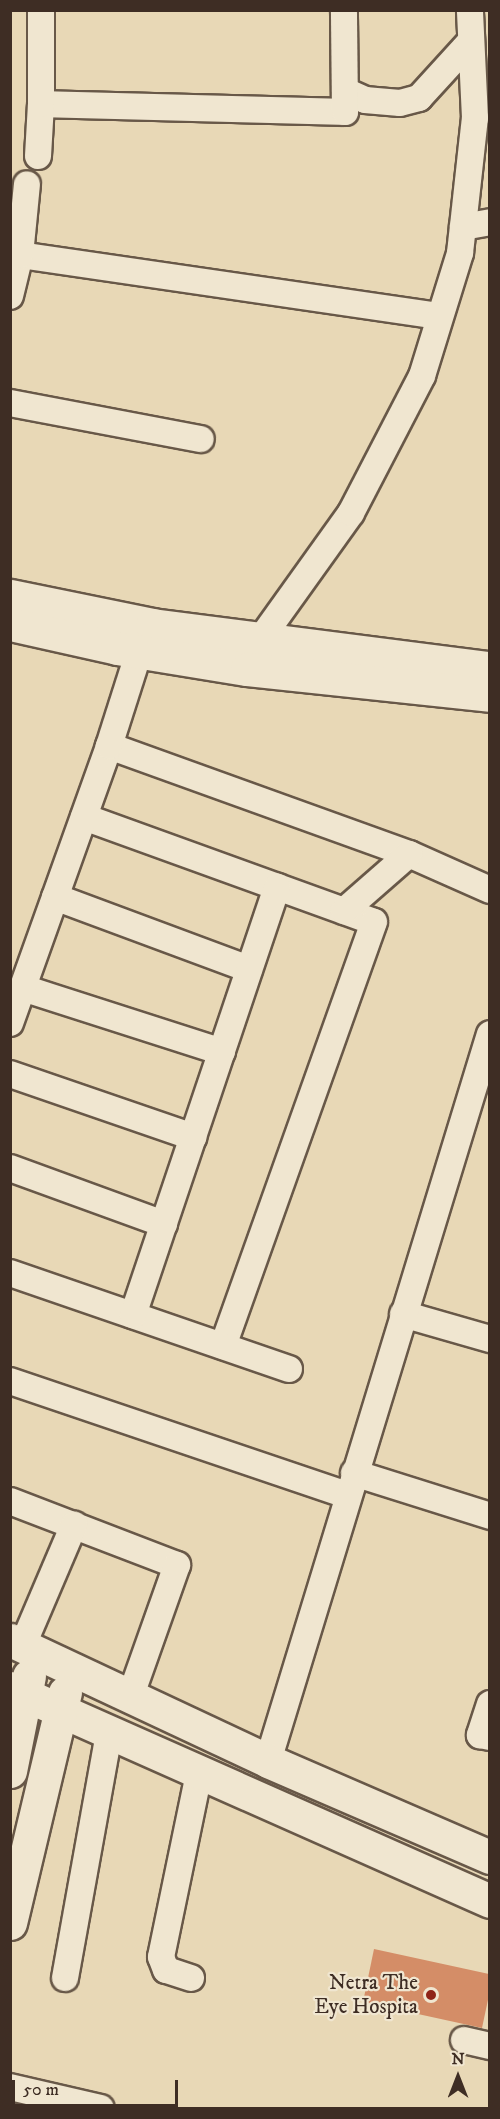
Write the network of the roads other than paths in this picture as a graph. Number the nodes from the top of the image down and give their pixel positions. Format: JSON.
{"nodes":[{"id":1,"x":41,"y":10,"type":"edge"},
{"id":2,"x":344,"y":10,"type":"edge"},
{"id":3,"x":470,"y":10,"type":"edge"},
{"id":4,"x":471,"y":40,"type":"junction"},
{"id":5,"x":345,"y":91,"type":"junction"},
{"id":6,"x":41,"y":104,"type":"junction"},
{"id":7,"x":38,"y":156,"type":"dead end"},
{"id":8,"x":27,"y":184,"type":"dead end"},
{"id":9,"x":489,"y":222,"type":"edge"},
{"id":10,"x":463,"y":227,"type":"junction"},
{"id":11,"x":20,"y":255,"type":"junction"},
{"id":12,"x":10,"y":296,"type":"edge"},
{"id":13,"x":440,"y":316,"type":"junction"},
{"id":14,"x":10,"y":403,"type":"edge"},
{"id":15,"x":201,"y":439,"type":"dead end"},
{"id":16,"x":10,"y":596,"type":"edge"},
{"id":17,"x":10,"y":624,"type":"edge"},
{"id":18,"x":260,"y":640,"type":"junction"},
{"id":19,"x":139,"y":652,"type":"junction"},
{"id":20,"x":489,"y":668,"type":"edge"},
{"id":21,"x":489,"y":695,"type":"edge"},
{"id":22,"x":109,"y":746,"type":"junction"},
{"id":23,"x":84,"y":817,"type":"junction"},
{"id":24,"x":409,"y":854,"type":"junction"},
{"id":25,"x":277,"y":887,"type":"junction"},
{"id":26,"x":489,"y":890,"type":"edge"},
{"id":27,"x":55,"y":897,"type":"junction"},
{"id":28,"x":344,"y":910,"type":"junction"},
{"id":29,"x":249,"y":969,"type":"junction"},
{"id":30,"x":23,"y":988,"type":"junction"},
{"id":31,"x":10,"y":1023,"type":"edge"},
{"id":32,"x":489,"y":1034,"type":"edge"},
{"id":33,"x":222,"y":1052,"type":"junction"},
{"id":34,"x":10,"y":1074,"type":"edge"},
{"id":35,"x":193,"y":1137,"type":"junction"},
{"id":36,"x":10,"y":1168,"type":"edge"},
{"id":37,"x":164,"y":1224,"type":"junction"},
{"id":38,"x":10,"y":1273,"type":"edge"},
{"id":39,"x":403,"y":1314,"type":"junction"},
{"id":40,"x":133,"y":1315,"type":"junction"},
{"id":41,"x":489,"y":1339,"type":"edge"},
{"id":42,"x":223,"y":1346,"type":"junction"},
{"id":43,"x":289,"y":1369,"type":"dead end"},
{"id":44,"x":10,"y":1381,"type":"edge"},
{"id":45,"x":351,"y":1484,"type":"junction"},
{"id":46,"x":10,"y":1501,"type":"edge"},
{"id":47,"x":489,"y":1516,"type":"edge"},
{"id":48,"x":74,"y":1525,"type":"junction"},
{"id":49,"x":23,"y":1647,"type":"edge"},
{"id":50,"x":71,"y":1670,"type":"junction"},
{"id":51,"x":17,"y":1692,"type":"edge"},
{"id":52,"x":130,"y":1698,"type":"junction"},
{"id":53,"x":489,"y":1704,"type":"edge"},
{"id":54,"x":59,"y":1712,"type":"junction"},
{"id":55,"x":110,"y":1734,"type":"junction"},
{"id":56,"x":489,"y":1737,"type":"edge"},
{"id":57,"x":268,"y":1761,"type":"junction"},
{"id":58,"x":10,"y":1771,"type":"edge"},
{"id":59,"x":199,"y":1774,"type":"junction"},
{"id":60,"x":489,"y":1857,"type":"edge"},
{"id":61,"x":489,"y":1900,"type":"edge"},
{"id":62,"x":10,"y":1923,"type":"edge"},
{"id":63,"x":64,"y":1978,"type":"dead end"},
{"id":64,"x":191,"y":1978,"type":"dead end"},
{"id":65,"x":464,"y":2040,"type":"dead end"},
{"id":66,"x":489,"y":2046,"type":"edge"},
{"id":67,"x":10,"y":2087,"type":"edge"},
{"id":68,"x":102,"y":2109,"type":"edge"}],
"edges":[{"from":1,"to":6,"type":"street"},
{"from":2,"to":5,"type":"street"},
{"from":3,"to":4,"type":"street"},
{"from":4,"to":5,"type":"street"},
{"from":4,"to":10,"type":"street"},
{"from":5,"to":6,"type":"street"},
{"from":6,"to":7,"type":"street"},
{"from":8,"to":11,"type":"street"},
{"from":9,"to":10,"type":"street"},
{"from":10,"to":13,"type":"street"},
{"from":11,"to":12,"type":"street"},
{"from":11,"to":13,"type":"street"},
{"from":13,"to":18,"type":"street"},
{"from":14,"to":15,"type":"street"},
{"from":16,"to":18,"type":"street"},
{"from":17,"to":19,"type":"street"},
{"from":18,"to":20,"type":"street"},
{"from":19,"to":21,"type":"street"},
{"from":19,"to":22,"type":"street"},
{"from":22,"to":23,"type":"street"},
{"from":22,"to":24,"type":"street"},
{"from":23,"to":25,"type":"street"},
{"from":23,"to":27,"type":"street"},
{"from":24,"to":26,"type":"street"},
{"from":24,"to":28,"type":"street"},
{"from":25,"to":28,"type":"street"},
{"from":25,"to":29,"type":"street"},
{"from":27,"to":29,"type":"street"},
{"from":27,"to":30,"type":"street"},
{"from":28,"to":42,"type":"street"},
{"from":29,"to":33,"type":"street"},
{"from":30,"to":31,"type":"street"},
{"from":30,"to":33,"type":"street"},
{"from":32,"to":39,"type":"street"},
{"from":33,"to":35,"type":"street"},
{"from":34,"to":35,"type":"street"},
{"from":35,"to":37,"type":"street"},
{"from":36,"to":37,"type":"street"},
{"from":37,"to":40,"type":"street"},
{"from":38,"to":40,"type":"street"},
{"from":39,"to":41,"type":"street"},
{"from":39,"to":45,"type":"street"},
{"from":40,"to":42,"type":"street"},
{"from":42,"to":43,"type":"street"},
{"from":44,"to":45,"type":"street"},
{"from":45,"to":47,"type":"street"},
{"from":45,"to":57,"type":"street"},
{"from":46,"to":48,"type":"street"},
{"from":48,"to":49,"type":"street"},
{"from":48,"to":52,"type":"street"},
{"from":49,"to":50,"type":"street"},
{"from":49,"to":51,"type":"street"},
{"from":50,"to":52,"type":"street"},
{"from":50,"to":54,"type":"street"},
{"from":51,"to":54,"type":"street"},
{"from":51,"to":58,"type":"street"},
{"from":52,"to":57,"type":"street"},
{"from":53,"to":56,"type":"street"},
{"from":54,"to":55,"type":"street"},
{"from":54,"to":62,"type":"street"},
{"from":55,"to":59,"type":"street"},
{"from":55,"to":63,"type":"street"},
{"from":57,"to":60,"type":"street"},
{"from":59,"to":61,"type":"street"},
{"from":59,"to":64,"type":"street"},
{"from":65,"to":66,"type":"street"},
{"from":67,"to":68,"type":"street"}]}
